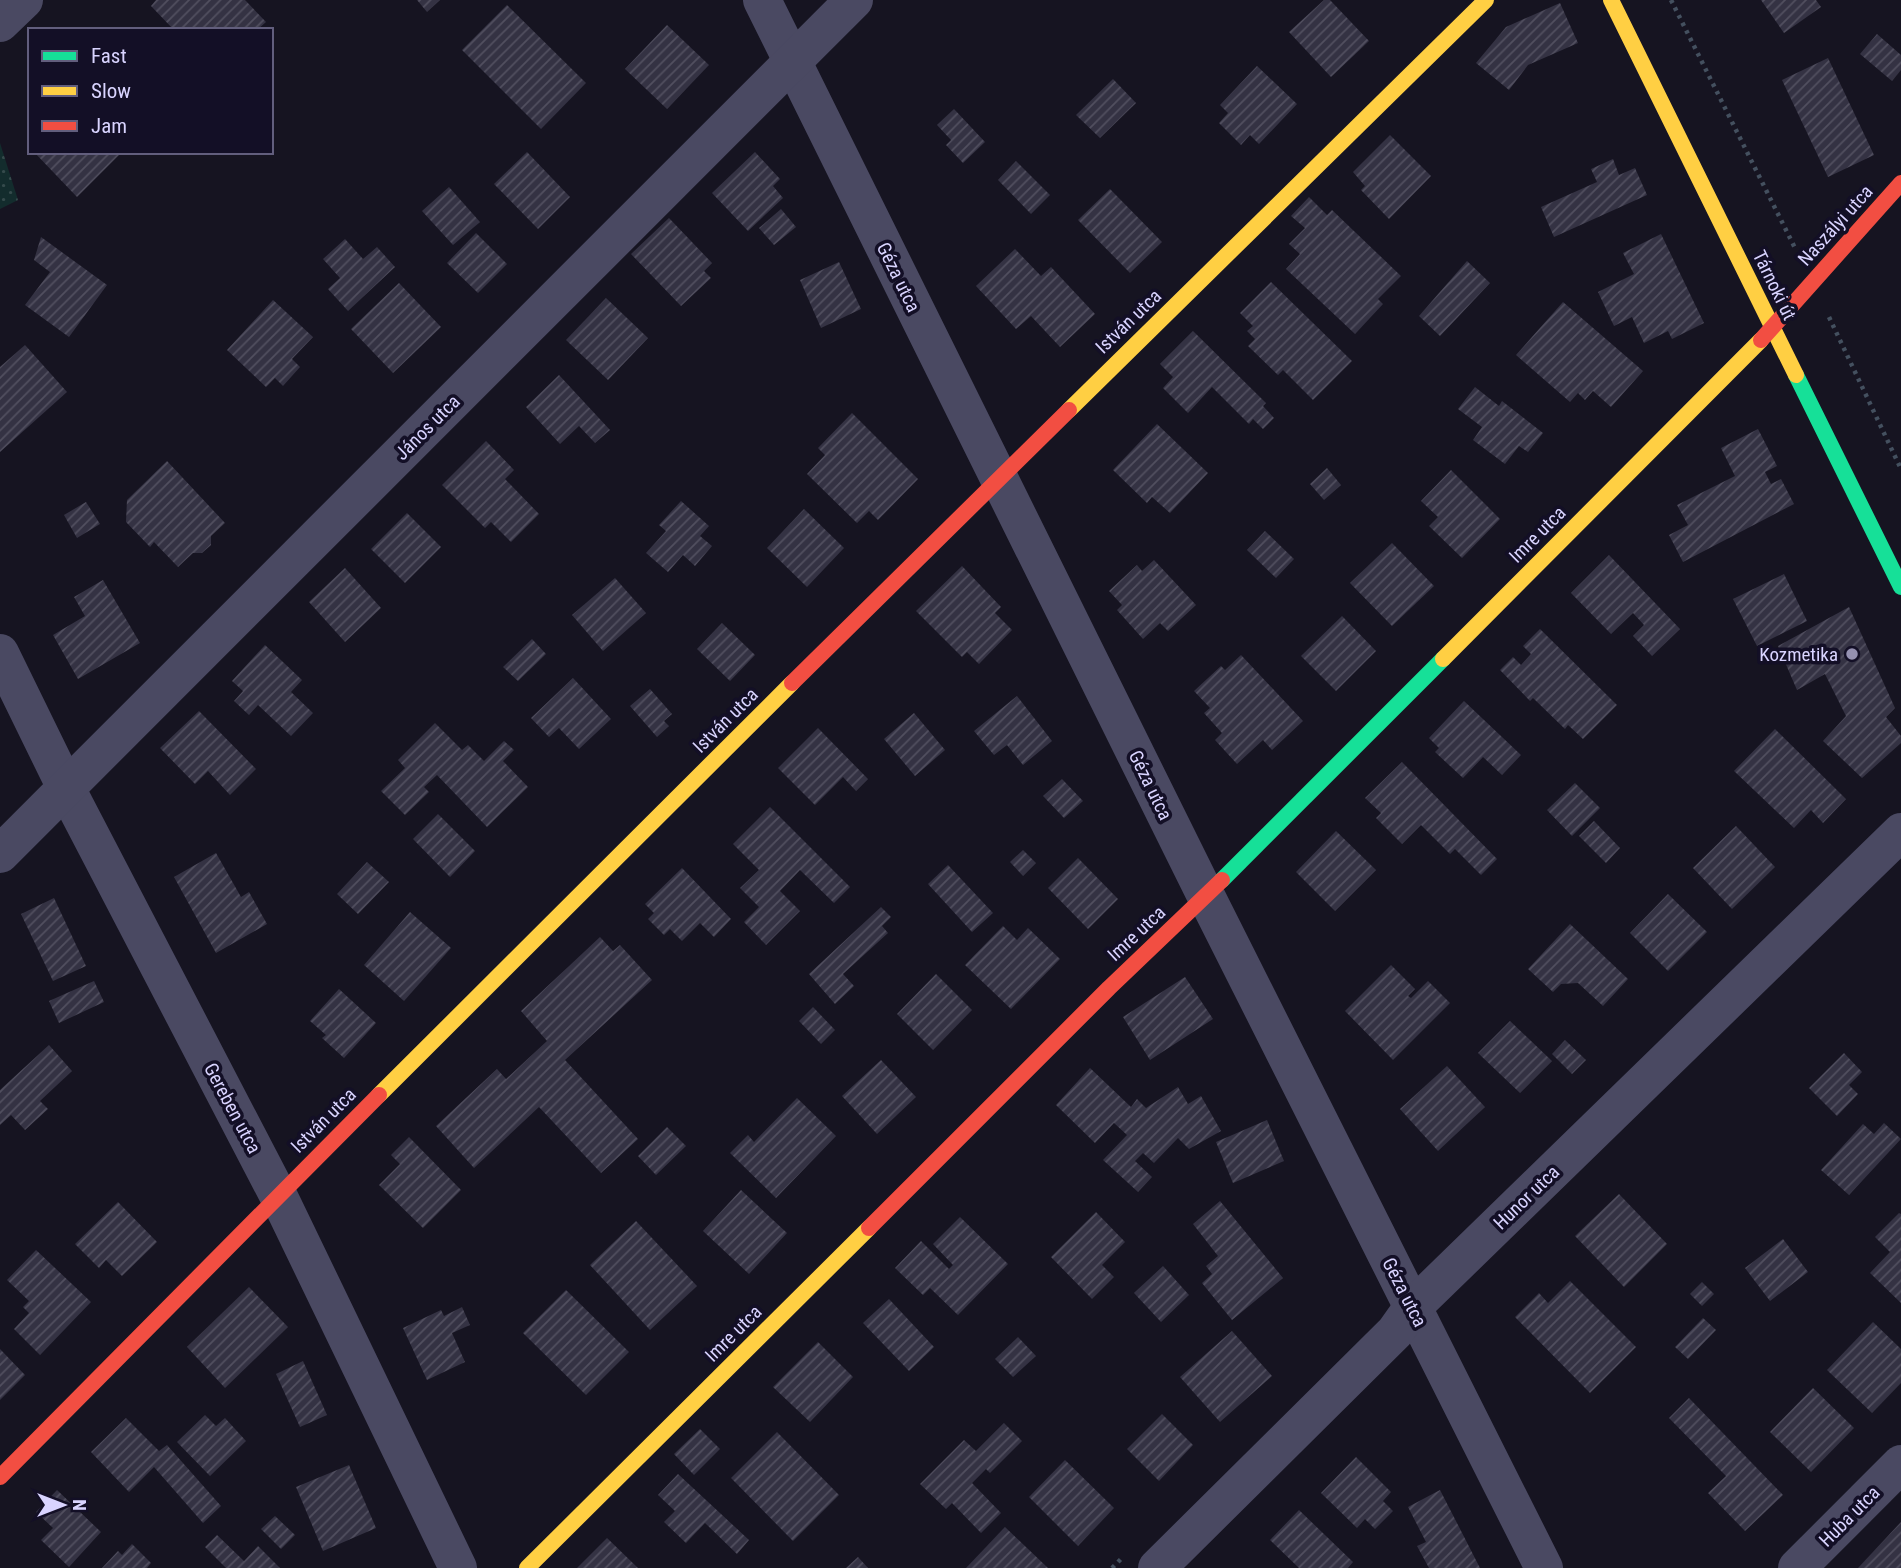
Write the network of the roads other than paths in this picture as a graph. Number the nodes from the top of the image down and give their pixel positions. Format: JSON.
{"nodes":[{"id":1,"x":24,"y":0,"type":"edge"},
{"id":2,"x":762,"y":0,"type":"edge"},
{"id":3,"x":854,"y":0,"type":"edge"},
{"id":4,"x":1486,"y":0,"type":"edge"},
{"id":5,"x":1611,"y":0,"type":"edge"},
{"id":6,"x":0,"y":23,"type":"edge"},
{"id":7,"x":792,"y":61,"type":"junction"},
{"id":8,"x":1901,"y":183,"type":"edge"},
{"id":9,"x":1773,"y":327,"type":"junction"},
{"id":10,"x":998,"y":478,"type":"junction"},
{"id":11,"x":1901,"y":587,"type":"edge"},
{"id":12,"x":0,"y":653,"type":"edge"},
{"id":13,"x":66,"y":788,"type":"junction"},
{"id":14,"x":1901,"y":832,"type":"edge"},
{"id":15,"x":0,"y":854,"type":"edge"},
{"id":16,"x":1206,"y":895,"type":"junction"},
{"id":17,"x":278,"y":1195,"type":"junction"},
{"id":18,"x":1412,"y":1308,"type":"junction"},
{"id":19,"x":1901,"y":1464,"type":"edge"},
{"id":20,"x":0,"y":1477,"type":"edge"},
{"id":21,"x":458,"y":1568,"type":"edge"},
{"id":22,"x":527,"y":1568,"type":"edge"},
{"id":23,"x":1157,"y":1568,"type":"edge"},
{"id":24,"x":1544,"y":1568,"type":"edge"},
{"id":25,"x":1797,"y":1568,"type":"edge"}],
"edges":[{"from":1,"to":6,"type":"street"},
{"from":2,"to":7,"type":"street","name":"Géza utca"},
{"from":3,"to":7,"type":"street","name":"János utca"},
{"from":4,"to":10,"type":"street","name":"István utca"},
{"from":5,"to":9,"type":"street","name":"Tárnoki út"},
{"from":7,"to":10,"type":"street","name":"Géza utca"},
{"from":7,"to":13,"type":"street","name":"János utca"},
{"from":8,"to":9,"type":"street","name":"Naszályi utca"},
{"from":9,"to":11,"type":"street","name":"Tárnoki út"},
{"from":9,"to":16,"type":"street","name":"Imre utca"},
{"from":10,"to":16,"type":"street","name":"Géza utca"},
{"from":10,"to":17,"type":"street","name":"István utca"},
{"from":12,"to":13,"type":"street","name":"Gereben utca"},
{"from":13,"to":15,"type":"street","name":"János utca"},
{"from":13,"to":17,"type":"street","name":"Gereben utca"},
{"from":14,"to":18,"type":"street","name":"Hunor utca"},
{"from":16,"to":18,"type":"street","name":"Géza utca"},
{"from":16,"to":22,"type":"street","name":"Imre utca"},
{"from":17,"to":20,"type":"street","name":"István utca"},
{"from":17,"to":21,"type":"street","name":"Gereben utca"},
{"from":18,"to":23,"type":"street","name":"Hunor utca"},
{"from":18,"to":24,"type":"street","name":"Géza utca"},
{"from":19,"to":25,"type":"street","name":"Huba utca"}]}
